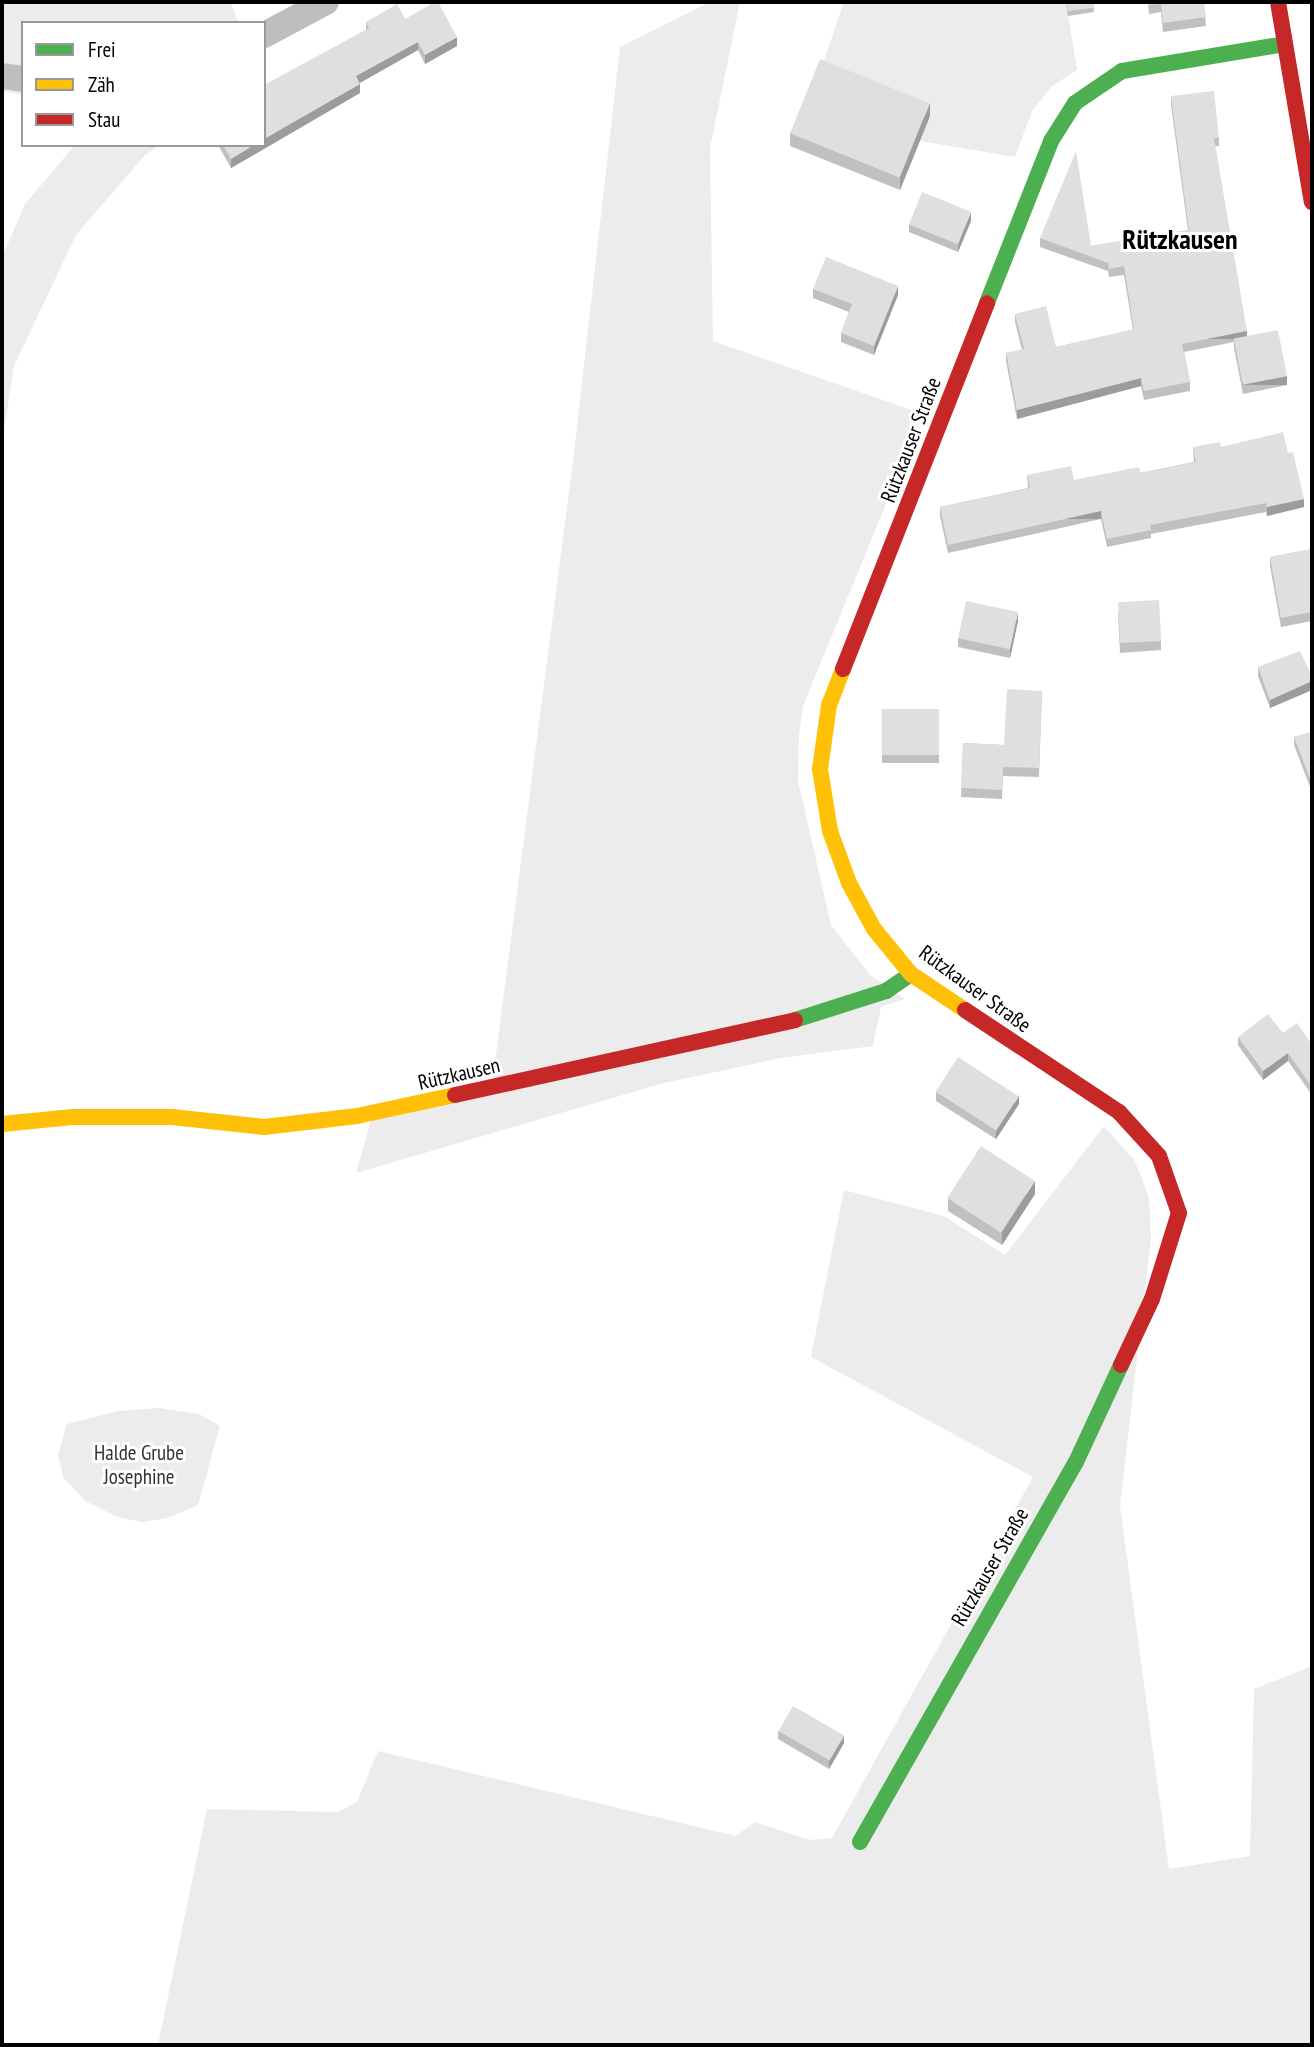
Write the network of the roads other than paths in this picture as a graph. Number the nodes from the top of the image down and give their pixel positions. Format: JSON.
{"nodes":[{"id":1,"x":326,"y":2,"type":"edge"},
{"id":2,"x":1278,"y":2,"type":"edge"},
{"id":3,"x":266,"y":34,"type":"edge"},
{"id":4,"x":1285,"y":44,"type":"junction"},
{"id":5,"x":2,"y":76,"type":"edge"},
{"id":6,"x":21,"y":79,"type":"edge"},
{"id":7,"x":1312,"y":202,"type":"edge"},
{"id":8,"x":911,"y":974,"type":"junction"},
{"id":9,"x":2,"y":1124,"type":"edge"},
{"id":10,"x":860,"y":1842,"type":"dead end"}],
"edges":[{"from":1,"to":3,"type":"street"},
{"from":2,"to":4,"type":"street"},
{"from":4,"to":7,"type":"street"},
{"from":4,"to":8,"type":"street","name":"Rützkauser Straße"},
{"from":5,"to":6,"type":"street"},
{"from":8,"to":9,"type":"street","name":"Rützkausen"},
{"from":8,"to":10,"type":"street","name":"Rützkauser Straße"}]}
